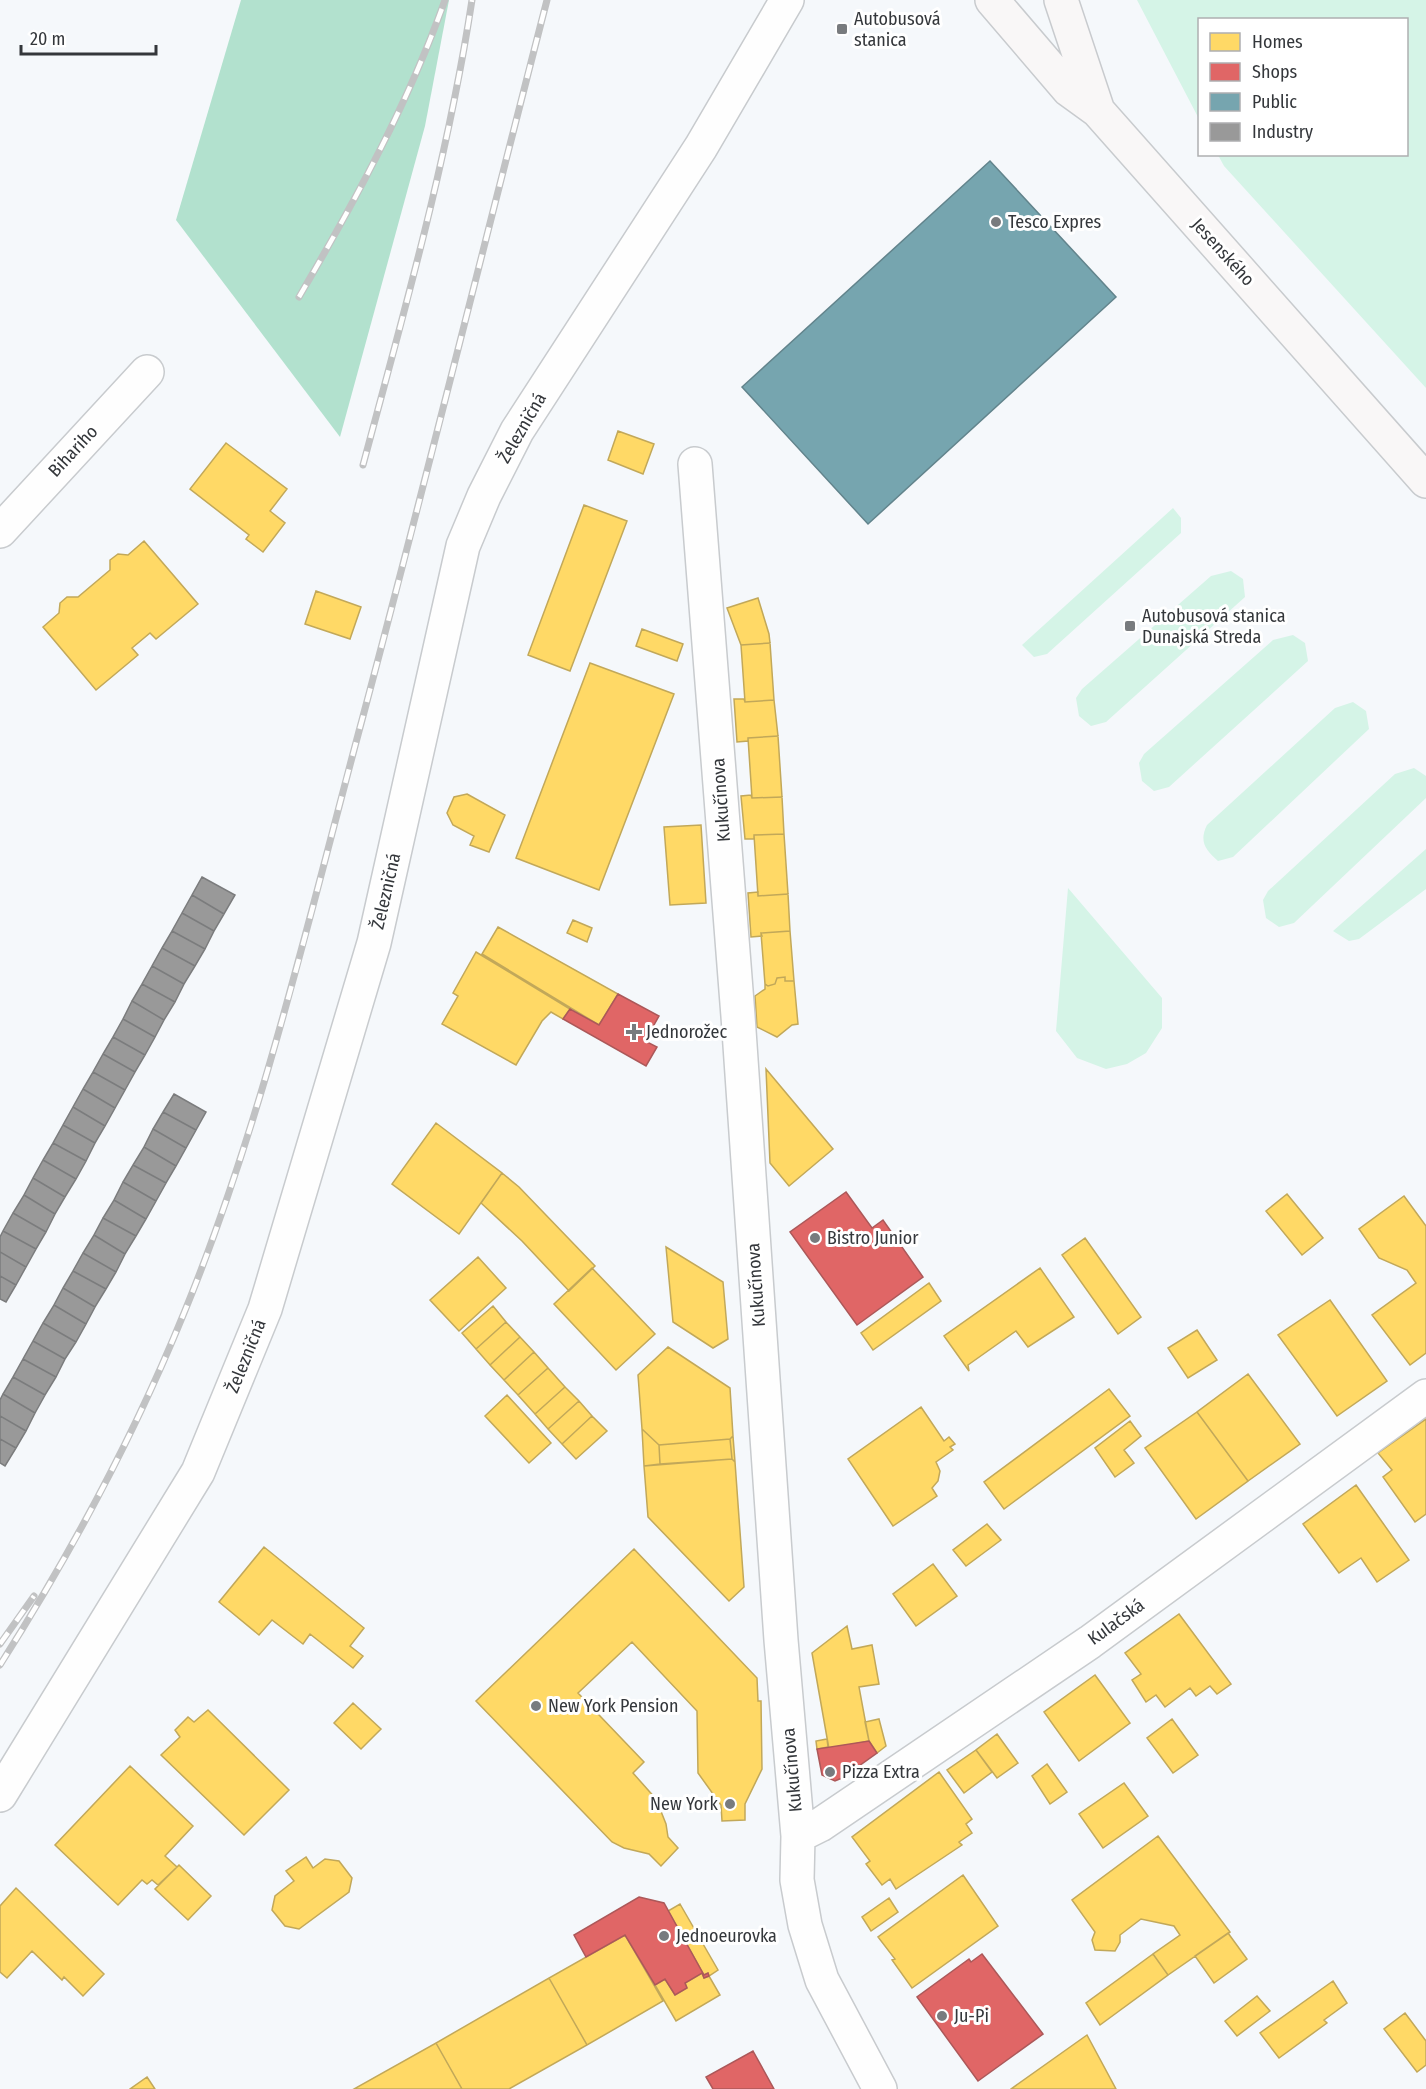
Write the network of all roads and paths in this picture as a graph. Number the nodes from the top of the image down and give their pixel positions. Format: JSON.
{"nodes":[{"id":1,"x":787,"y":0,"type":"edge"},
{"id":2,"x":992,"y":0,"type":"edge"},
{"id":3,"x":1061,"y":0,"type":"edge"},
{"id":4,"x":1098,"y":111,"type":"junction"},
{"id":5,"x":147,"y":372,"type":"dead end"},
{"id":6,"x":695,"y":464,"type":"dead end"},
{"id":7,"x":1426,"y":481,"type":"edge"},
{"id":8,"x":0,"y":531,"type":"edge"},
{"id":9,"x":1426,"y":1396,"type":"edge"},
{"id":10,"x":0,"y":1795,"type":"edge"},
{"id":11,"x":798,"y":1836,"type":"junction"},
{"id":12,"x":880,"y":2089,"type":"edge"}],
"edges":[{"from":1,"to":10,"type":"street","name":"Železničná"},
{"from":2,"to":4,"type":"street"},
{"from":3,"to":4,"type":"street","name":"Jesenského"},
{"from":4,"to":7,"type":"street","name":"Jesenského"},
{"from":5,"to":8,"type":"street","name":"Bihariho"},
{"from":6,"to":11,"type":"street","name":"Kukučínova"},
{"from":9,"to":11,"type":"street","name":"Kulačská"},
{"from":11,"to":12,"type":"street","name":"Kukučínova"}]}
